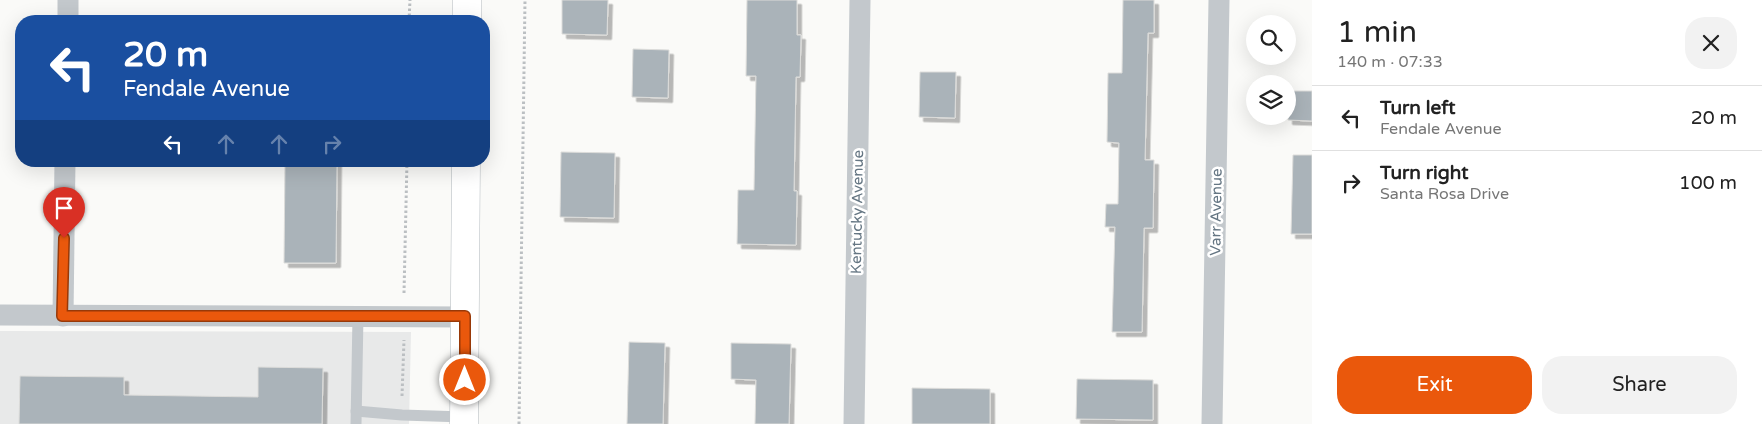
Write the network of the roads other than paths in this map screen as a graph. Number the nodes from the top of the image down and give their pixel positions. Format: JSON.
{"nodes":[{"id":1,"x":68,"y":0,"type":"edge"},
{"id":2,"x":467,"y":0,"type":"edge"},
{"id":3,"x":860,"y":0,"type":"edge"},
{"id":4,"x":1219,"y":0,"type":"edge"},
{"id":5,"x":68,"y":15,"type":"edge"},
{"id":6,"x":467,"y":15,"type":"edge"},
{"id":7,"x":65,"y":167,"type":"edge"},
{"id":8,"x":466,"y":167,"type":"edge"},
{"id":9,"x":0,"y":315,"type":"edge"},
{"id":10,"x":62,"y":316,"type":"junction"},
{"id":11,"x":358,"y":316,"type":"junction"},
{"id":12,"x":465,"y":316,"type":"junction"},
{"id":13,"x":356,"y":412,"type":"junction"},
{"id":14,"x":464,"y":420,"type":"edge"},
{"id":15,"x":356,"y":424,"type":"edge"},
{"id":16,"x":854,"y":424,"type":"edge"},
{"id":17,"x":1212,"y":424,"type":"edge"}],
"edges":[{"from":1,"to":5,"type":"street"},
{"from":2,"to":6,"type":"main road"},
{"from":3,"to":16,"type":"street","name":"Kentucky Avenue"},
{"from":4,"to":17,"type":"street","name":"Varr Avenue"},
{"from":7,"to":10,"type":"street"},
{"from":8,"to":12,"type":"main road"},
{"from":9,"to":10,"type":"street"},
{"from":10,"to":11,"type":"street"},
{"from":11,"to":12,"type":"street"},
{"from":11,"to":13,"type":"lane"},
{"from":12,"to":14,"type":"main road"},
{"from":13,"to":14,"type":"lane"},
{"from":13,"to":15,"type":"lane"}]}
